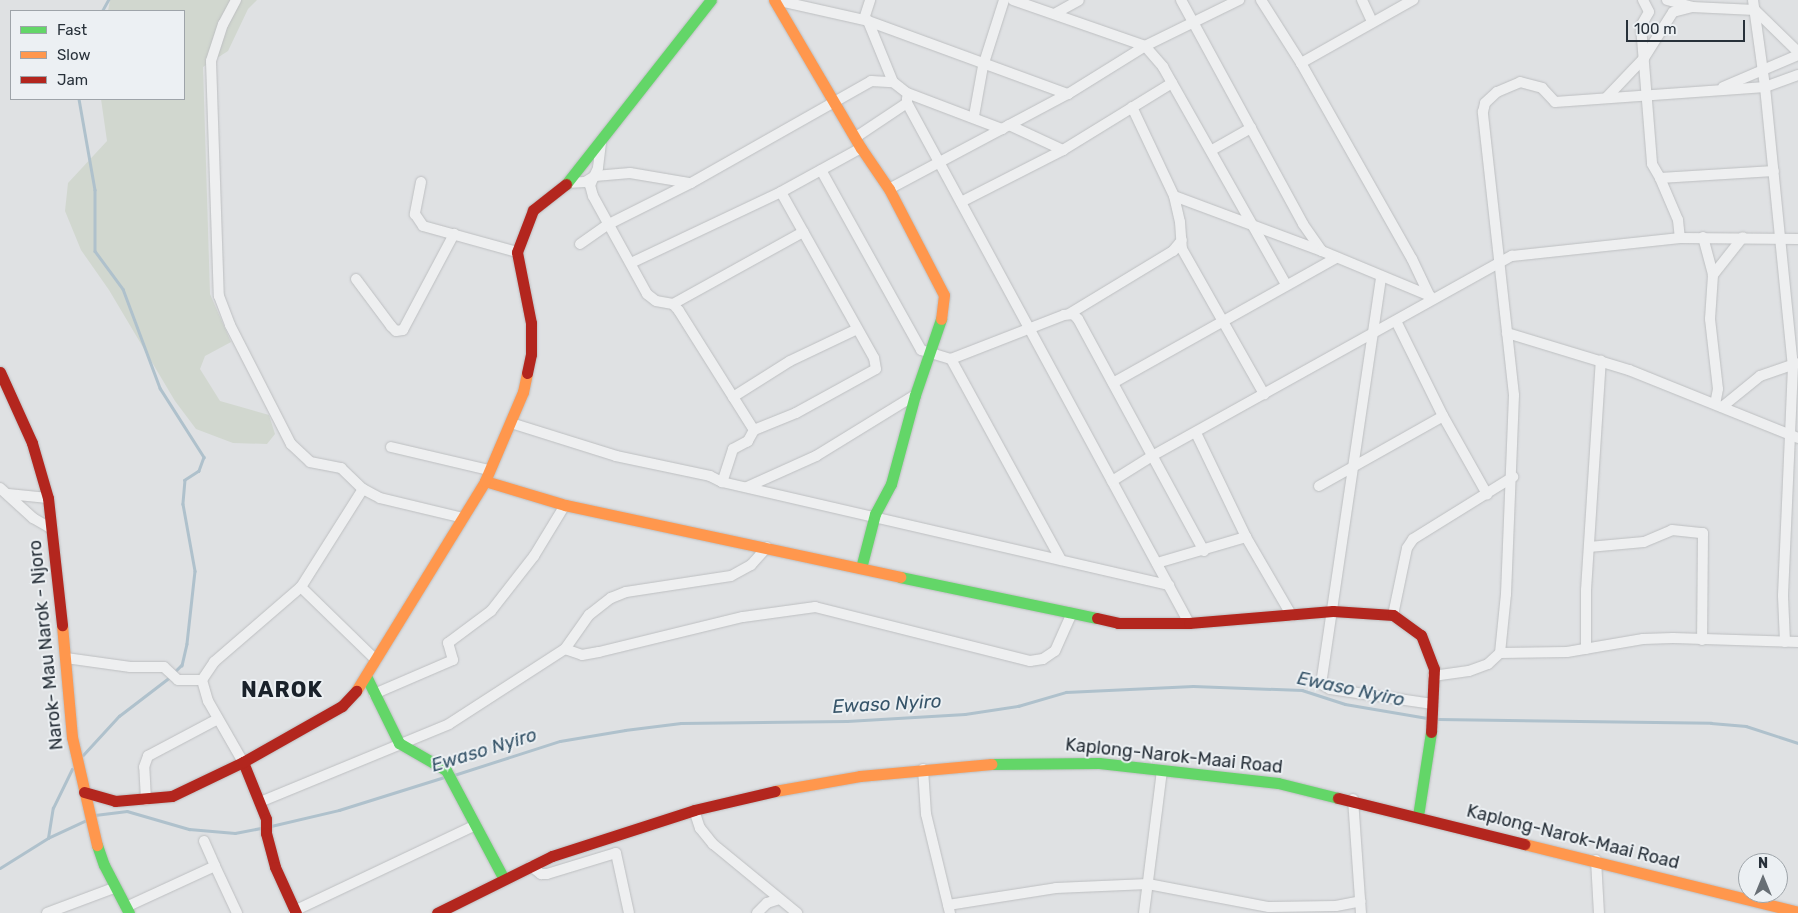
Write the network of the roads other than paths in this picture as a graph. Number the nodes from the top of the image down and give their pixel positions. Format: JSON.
{"nodes":[{"id":1,"x":236,"y":0,"type":"edge"},
{"id":2,"x":710,"y":0,"type":"edge"},
{"id":3,"x":775,"y":0,"type":"edge"},
{"id":4,"x":870,"y":0,"type":"edge"},
{"id":5,"x":1004,"y":0,"type":"edge"},
{"id":6,"x":1014,"y":0,"type":"edge"},
{"id":7,"x":1080,"y":0,"type":"edge"},
{"id":8,"x":1181,"y":0,"type":"edge"},
{"id":9,"x":1239,"y":0,"type":"edge"},
{"id":10,"x":1261,"y":0,"type":"edge"},
{"id":11,"x":1362,"y":0,"type":"edge"},
{"id":12,"x":1413,"y":0,"type":"edge"},
{"id":13,"x":1643,"y":0,"type":"edge"},
{"id":14,"x":1667,"y":0,"type":"edge"},
{"id":15,"x":1754,"y":5,"type":"edge"},
{"id":16,"x":1692,"y":6,"type":"junction"},
{"id":17,"x":1056,"y":13,"type":"junction"},
{"id":18,"x":866,"y":20,"type":"junction"},
{"id":19,"x":1372,"y":21,"type":"junction"},
{"id":20,"x":1192,"y":22,"type":"junction"},
{"id":21,"x":1145,"y":46,"type":"junction"},
{"id":22,"x":1798,"y":53,"type":"edge"},
{"id":23,"x":1644,"y":58,"type":"junction"},
{"id":24,"x":1301,"y":63,"type":"junction"},
{"id":25,"x":983,"y":66,"type":"junction"},
{"id":26,"x":1762,"y":68,"type":"junction"},
{"id":27,"x":1798,"y":76,"type":"edge"},
{"id":28,"x":893,"y":82,"type":"junction"},
{"id":29,"x":1172,"y":83,"type":"junction"},
{"id":30,"x":1765,"y":87,"type":"junction"},
{"id":31,"x":1720,"y":89,"type":"junction"},
{"id":32,"x":1068,"y":94,"type":"junction"},
{"id":33,"x":1646,"y":94,"type":"junction"},
{"id":34,"x":1607,"y":97,"type":"junction"},
{"id":35,"x":907,"y":98,"type":"junction"},
{"id":36,"x":835,"y":100,"type":"junction"},
{"id":37,"x":1132,"y":107,"type":"junction"},
{"id":38,"x":974,"y":116,"type":"junction"},
{"id":39,"x":1005,"y":127,"type":"junction"},
{"id":40,"x":1251,"y":128,"type":"junction"},
{"id":41,"x":604,"y":135,"type":"junction"},
{"id":42,"x":856,"y":137,"type":"junction"},
{"id":43,"x":861,"y":148,"type":"junction"},
{"id":44,"x":1063,"y":150,"type":"junction"},
{"id":45,"x":1212,"y":150,"type":"junction"},
{"id":46,"x":939,"y":161,"type":"junction"},
{"id":47,"x":822,"y":170,"type":"junction"},
{"id":48,"x":1774,"y":171,"type":"junction"},
{"id":49,"x":595,"y":176,"type":"junction"},
{"id":50,"x":1660,"y":178,"type":"junction"},
{"id":51,"x":421,"y":182,"type":"dead end"},
{"id":52,"x":567,"y":182,"type":"junction"},
{"id":53,"x":691,"y":183,"type":"junction"},
{"id":54,"x":889,"y":190,"type":"junction"},
{"id":55,"x":781,"y":192,"type":"junction"},
{"id":56,"x":1174,"y":196,"type":"junction"},
{"id":57,"x":961,"y":202,"type":"junction"},
{"id":58,"x":609,"y":224,"type":"junction"},
{"id":59,"x":1252,"y":226,"type":"junction"},
{"id":60,"x":803,"y":232,"type":"junction"},
{"id":61,"x":454,"y":234,"type":"junction"},
{"id":62,"x":1703,"y":237,"type":"junction"},
{"id":63,"x":1743,"y":237,"type":"junction"},
{"id":64,"x":1680,"y":238,"type":"junction"},
{"id":65,"x":1182,"y":239,"type":"junction"},
{"id":66,"x":1781,"y":239,"type":"junction"},
{"id":67,"x":1798,"y":239,"type":"edge"},
{"id":68,"x":580,"y":244,"type":"dead end"},
{"id":69,"x":1322,"y":251,"type":"junction"},
{"id":70,"x":517,"y":252,"type":"junction"},
{"id":71,"x":1336,"y":258,"type":"junction"},
{"id":72,"x":631,"y":263,"type":"junction"},
{"id":73,"x":1500,"y":265,"type":"junction"},
{"id":74,"x":1713,"y":275,"type":"junction"},
{"id":75,"x":1382,"y":278,"type":"junction"},
{"id":76,"x":356,"y":279,"type":"dead end"},
{"id":77,"x":1286,"y":284,"type":"junction"},
{"id":78,"x":1431,"y":299,"type":"junction"},
{"id":79,"x":673,"y":304,"type":"junction"},
{"id":80,"x":1069,"y":314,"type":"junction"},
{"id":81,"x":1222,"y":322,"type":"junction"},
{"id":82,"x":1397,"y":323,"type":"junction"},
{"id":83,"x":858,"y":329,"type":"junction"},
{"id":84,"x":1028,"y":330,"type":"junction"},
{"id":85,"x":1507,"y":333,"type":"junction"},
{"id":86,"x":1371,"y":334,"type":"junction"},
{"id":87,"x":930,"y":354,"type":"junction"},
{"id":88,"x":951,"y":359,"type":"junction"},
{"id":89,"x":1601,"y":360,"type":"junction"},
{"id":90,"x":1796,"y":364,"type":"edge"},
{"id":91,"x":0,"y":372,"type":"edge"},
{"id":92,"x":1113,"y":383,"type":"junction"},
{"id":93,"x":1264,"y":394,"type":"junction"},
{"id":94,"x":915,"y":395,"type":"junction"},
{"id":95,"x":733,"y":397,"type":"junction"},
{"id":96,"x":1718,"y":406,"type":"junction"},
{"id":97,"x":1794,"y":412,"type":"edge"},
{"id":98,"x":1443,"y":416,"type":"junction"},
{"id":99,"x":511,"y":424,"type":"junction"},
{"id":100,"x":754,"y":430,"type":"junction"},
{"id":101,"x":1196,"y":433,"type":"junction"},
{"id":102,"x":1794,"y":436,"type":"edge"},
{"id":103,"x":391,"y":447,"type":"dead end"},
{"id":104,"x":1152,"y":456,"type":"junction"},
{"id":105,"x":1353,"y":468,"type":"junction"},
{"id":106,"x":487,"y":476,"type":"junction"},
{"id":107,"x":1513,"y":477,"type":"junction"},
{"id":108,"x":1112,"y":481,"type":"junction"},
{"id":109,"x":722,"y":482,"type":"junction"},
{"id":110,"x":1319,"y":486,"type":"dead end"},
{"id":111,"x":747,"y":487,"type":"junction"},
{"id":112,"x":363,"y":489,"type":"junction"},
{"id":113,"x":4,"y":490,"type":"edge"},
{"id":114,"x":1487,"y":494,"type":"junction"},
{"id":115,"x":48,"y":498,"type":"junction"},
{"id":116,"x":565,"y":505,"type":"junction"},
{"id":117,"x":875,"y":514,"type":"junction"},
{"id":118,"x":463,"y":518,"type":"junction"},
{"id":119,"x":52,"y":529,"type":"junction"},
{"id":120,"x":1246,"y":537,"type":"junction"},
{"id":121,"x":766,"y":547,"type":"junction"},
{"id":122,"x":1589,"y":547,"type":"junction"},
{"id":123,"x":1204,"y":551,"type":"junction"},
{"id":124,"x":1061,"y":560,"type":"junction"},
{"id":125,"x":1157,"y":563,"type":"junction"},
{"id":126,"x":861,"y":568,"type":"junction"},
{"id":127,"x":1169,"y":585,"type":"junction"},
{"id":128,"x":301,"y":587,"type":"junction"},
{"id":129,"x":1333,"y":611,"type":"junction"},
{"id":130,"x":1071,"y":615,"type":"junction"},
{"id":131,"x":1393,"y":615,"type":"junction"},
{"id":132,"x":1292,"y":616,"type":"junction"},
{"id":133,"x":1189,"y":623,"type":"junction"},
{"id":134,"x":1702,"y":640,"type":"junction"},
{"id":135,"x":1784,"y":642,"type":"junction"},
{"id":136,"x":1798,"y":642,"type":"edge"},
{"id":137,"x":565,"y":649,"type":"junction"},
{"id":138,"x":1586,"y":649,"type":"junction"},
{"id":139,"x":1500,"y":654,"type":"junction"},
{"id":140,"x":66,"y":658,"type":"junction"},
{"id":141,"x":376,"y":660,"type":"junction"},
{"id":142,"x":366,"y":676,"type":"junction"},
{"id":143,"x":1433,"y":676,"type":"junction"},
{"id":144,"x":202,"y":680,"type":"junction"},
{"id":145,"x":374,"y":694,"type":"junction"},
{"id":146,"x":1433,"y":704,"type":"junction"},
{"id":147,"x":218,"y":719,"type":"junction"},
{"id":148,"x":400,"y":743,"type":"junction"},
{"id":149,"x":243,"y":762,"type":"junction"},
{"id":150,"x":923,"y":769,"type":"junction"},
{"id":151,"x":1162,"y":770,"type":"junction"},
{"id":152,"x":84,"y":792,"type":"junction"},
{"id":153,"x":1353,"y":799,"type":"junction"},
{"id":154,"x":146,"y":800,"type":"junction"},
{"id":155,"x":260,"y":802,"type":"junction"},
{"id":156,"x":694,"y":810,"type":"junction"},
{"id":157,"x":1418,"y":816,"type":"junction"},
{"id":158,"x":476,"y":825,"type":"junction"},
{"id":159,"x":204,"y":841,"type":"dead end"},
{"id":160,"x":1596,"y":860,"type":"junction"},
{"id":161,"x":215,"y":866,"type":"junction"},
{"id":162,"x":531,"y":866,"type":"junction"},
{"id":163,"x":504,"y":879,"type":"junction"},
{"id":164,"x":1148,"y":884,"type":"junction"},
{"id":165,"x":114,"y":888,"type":"junction"},
{"id":166,"x":779,"y":899,"type":"junction"},
{"id":167,"x":1361,"y":901,"type":"junction"},
{"id":168,"x":949,"y":909,"type":"edge"},
{"id":169,"x":128,"y":910,"type":"edge"},
{"id":170,"x":1268,"y":910,"type":"edge"},
{"id":171,"x":295,"y":912,"type":"edge"},
{"id":172,"x":1798,"y":912,"type":"edge"},
{"id":173,"x":47,"y":913,"type":"edge"},
{"id":174,"x":237,"y":913,"type":"edge"},
{"id":175,"x":437,"y":913,"type":"edge"},
{"id":176,"x":629,"y":913,"type":"edge"},
{"id":177,"x":757,"y":913,"type":"edge"},
{"id":178,"x":796,"y":913,"type":"edge"},
{"id":179,"x":1144,"y":913,"type":"edge"},
{"id":180,"x":1361,"y":913,"type":"edge"},
{"id":181,"x":1599,"y":913,"type":"edge"}],
"edges":[{"from":1,"to":112,"type":"street"},
{"from":2,"to":41,"type":"main road"},
{"from":3,"to":18,"type":"street"},
{"from":3,"to":36,"type":"main road"},
{"from":4,"to":18,"type":"street"},
{"from":5,"to":25,"type":"street"},
{"from":6,"to":17,"type":"street"},
{"from":7,"to":17,"type":"street"},
{"from":8,"to":20,"type":"street"},
{"from":9,"to":20,"type":"street"},
{"from":10,"to":24,"type":"street"},
{"from":11,"to":19,"type":"street"},
{"from":12,"to":19,"type":"street"},
{"from":13,"to":23,"type":"street"},
{"from":14,"to":16,"type":"street"},
{"from":15,"to":16,"type":"street"},
{"from":15,"to":22,"type":"street"},
{"from":15,"to":26,"type":"street"},
{"from":16,"to":23,"type":"street"},
{"from":17,"to":21,"type":"street"},
{"from":18,"to":25,"type":"street"},
{"from":18,"to":28,"type":"street"},
{"from":19,"to":24,"type":"street"},
{"from":20,"to":21,"type":"street"},
{"from":20,"to":40,"type":"street"},
{"from":21,"to":29,"type":"street"},
{"from":21,"to":32,"type":"street"},
{"from":22,"to":26,"type":"street"},
{"from":23,"to":33,"type":"street"},
{"from":23,"to":34,"type":"street"},
{"from":24,"to":78,"type":"street"},
{"from":25,"to":32,"type":"street"},
{"from":25,"to":38,"type":"street"},
{"from":26,"to":30,"type":"street"},
{"from":26,"to":31,"type":"street"},
{"from":27,"to":30,"type":"street"},
{"from":28,"to":35,"type":"street"},
{"from":28,"to":36,"type":"street"},
{"from":29,"to":37,"type":"street"},
{"from":29,"to":45,"type":"street"},
{"from":30,"to":31,"type":"street"},
{"from":30,"to":48,"type":"street"},
{"from":31,"to":33,"type":"street"},
{"from":32,"to":39,"type":"street"},
{"from":33,"to":34,"type":"street"},
{"from":33,"to":50,"type":"street"},
{"from":34,"to":73,"type":"street"},
{"from":35,"to":38,"type":"street"},
{"from":35,"to":42,"type":"street"},
{"from":35,"to":46,"type":"street"},
{"from":36,"to":42,"type":"main road"},
{"from":36,"to":53,"type":"street"},
{"from":37,"to":44,"type":"street"},
{"from":37,"to":56,"type":"street"},
{"from":38,"to":39,"type":"street"},
{"from":39,"to":44,"type":"street"},
{"from":39,"to":46,"type":"street"},
{"from":40,"to":45,"type":"street"},
{"from":40,"to":69,"type":"street"},
{"from":41,"to":49,"type":"street"},
{"from":41,"to":52,"type":"main road"},
{"from":42,"to":43,"type":"main road"},
{"from":43,"to":47,"type":"street"},
{"from":43,"to":54,"type":"main road"},
{"from":44,"to":57,"type":"street"},
{"from":45,"to":59,"type":"street"},
{"from":46,"to":54,"type":"street"},
{"from":46,"to":57,"type":"street"},
{"from":47,"to":55,"type":"street"},
{"from":47,"to":87,"type":"street"},
{"from":48,"to":50,"type":"street"},
{"from":48,"to":66,"type":"street"},
{"from":49,"to":52,"type":"street"},
{"from":49,"to":53,"type":"street"},
{"from":49,"to":58,"type":"street"},
{"from":50,"to":64,"type":"street"},
{"from":51,"to":61,"type":"street"},
{"from":52,"to":70,"type":"main road"},
{"from":53,"to":58,"type":"street"},
{"from":54,"to":87,"type":"main road"},
{"from":55,"to":60,"type":"street"},
{"from":55,"to":72,"type":"street"},
{"from":56,"to":59,"type":"street"},
{"from":56,"to":65,"type":"street"},
{"from":57,"to":84,"type":"street"},
{"from":58,"to":68,"type":"street"},
{"from":58,"to":72,"type":"street"},
{"from":59,"to":69,"type":"street"},
{"from":59,"to":77,"type":"street"},
{"from":60,"to":79,"type":"street"},
{"from":60,"to":83,"type":"street"},
{"from":61,"to":70,"type":"street"},
{"from":61,"to":76,"type":"street"},
{"from":62,"to":63,"type":"street"},
{"from":62,"to":64,"type":"street"},
{"from":62,"to":74,"type":"street"},
{"from":63,"to":66,"type":"street"},
{"from":63,"to":74,"type":"street"},
{"from":64,"to":73,"type":"street"},
{"from":65,"to":80,"type":"street"},
{"from":65,"to":81,"type":"street"},
{"from":66,"to":67,"type":"street"},
{"from":66,"to":90,"type":"street"},
{"from":69,"to":71,"type":"street"},
{"from":70,"to":99,"type":"main road"},
{"from":71,"to":75,"type":"street"},
{"from":71,"to":77,"type":"street"},
{"from":72,"to":79,"type":"street"},
{"from":73,"to":78,"type":"street"},
{"from":73,"to":85,"type":"street"},
{"from":74,"to":96,"type":"street"},
{"from":75,"to":78,"type":"street"},
{"from":75,"to":86,"type":"street"},
{"from":77,"to":81,"type":"street"},
{"from":78,"to":82,"type":"street"},
{"from":79,"to":95,"type":"street"},
{"from":80,"to":84,"type":"street"},
{"from":80,"to":92,"type":"street"},
{"from":81,"to":92,"type":"street"},
{"from":81,"to":93,"type":"street"},
{"from":82,"to":86,"type":"street"},
{"from":82,"to":98,"type":"street"},
{"from":83,"to":95,"type":"street"},
{"from":83,"to":100,"type":"street"},
{"from":84,"to":88,"type":"street"},
{"from":84,"to":108,"type":"street"},
{"from":85,"to":89,"type":"street"},
{"from":85,"to":107,"type":"street"},
{"from":86,"to":93,"type":"street"},
{"from":86,"to":105,"type":"street"},
{"from":87,"to":88,"type":"street"},
{"from":87,"to":94,"type":"main road"},
{"from":88,"to":124,"type":"street"},
{"from":89,"to":96,"type":"street"},
{"from":89,"to":122,"type":"street"},
{"from":90,"to":96,"type":"street"},
{"from":90,"to":97,"type":"street"},
{"from":91,"to":115,"type":"main road","name":"Narok- Mau Narok - Njoro"},
{"from":92,"to":104,"type":"street"},
{"from":93,"to":101,"type":"street"},
{"from":94,"to":111,"type":"street"},
{"from":94,"to":117,"type":"main road"},
{"from":95,"to":100,"type":"street"},
{"from":96,"to":102,"type":"street"},
{"from":97,"to":102,"type":"street"},
{"from":98,"to":105,"type":"street"},
{"from":98,"to":114,"type":"street"},
{"from":99,"to":106,"type":"main road"},
{"from":99,"to":109,"type":"street"},
{"from":100,"to":109,"type":"street"},
{"from":101,"to":104,"type":"street"},
{"from":101,"to":120,"type":"street"},
{"from":102,"to":135,"type":"street"},
{"from":103,"to":106,"type":"street"},
{"from":104,"to":108,"type":"street"},
{"from":104,"to":123,"type":"street"},
{"from":105,"to":110,"type":"street"},
{"from":105,"to":129,"type":"street"},
{"from":106,"to":116,"type":"main road"},
{"from":106,"to":118,"type":"main road"},
{"from":107,"to":114,"type":"street"},
{"from":107,"to":139,"type":"street"},
{"from":108,"to":125,"type":"street"},
{"from":109,"to":111,"type":"street"},
{"from":111,"to":117,"type":"street"},
{"from":112,"to":118,"type":"street"},
{"from":112,"to":128,"type":"street"},
{"from":113,"to":115,"type":"street"},
{"from":113,"to":119,"type":"street"},
{"from":114,"to":131,"type":"street"},
{"from":115,"to":119,"type":"main road","name":"Narok- Mau Narok - Njoro"},
{"from":116,"to":121,"type":"main road"},
{"from":116,"to":145,"type":"street"},
{"from":117,"to":124,"type":"street"},
{"from":117,"to":126,"type":"main road"},
{"from":118,"to":141,"type":"main road"},
{"from":119,"to":140,"type":"main road","name":"Narok- Mau Narok - Njoro"},
{"from":120,"to":123,"type":"street"},
{"from":120,"to":132,"type":"street"},
{"from":121,"to":126,"type":"main road"},
{"from":121,"to":137,"type":"street"},
{"from":122,"to":134,"type":"street"},
{"from":122,"to":138,"type":"street"},
{"from":123,"to":125,"type":"street"},
{"from":124,"to":127,"type":"street"},
{"from":125,"to":127,"type":"street"},
{"from":126,"to":130,"type":"main road"},
{"from":127,"to":133,"type":"street"},
{"from":128,"to":141,"type":"street"},
{"from":128,"to":144,"type":"street"},
{"from":129,"to":131,"type":"main road"},
{"from":129,"to":132,"type":"main road"},
{"from":129,"to":146,"type":"street"},
{"from":130,"to":133,"type":"main road"},
{"from":130,"to":137,"type":"street"},
{"from":131,"to":143,"type":"main road"},
{"from":132,"to":133,"type":"main road"},
{"from":134,"to":135,"type":"street"},
{"from":134,"to":138,"type":"street"},
{"from":135,"to":136,"type":"street"},
{"from":137,"to":148,"type":"street"},
{"from":138,"to":139,"type":"street"},
{"from":139,"to":143,"type":"street"},
{"from":140,"to":144,"type":"street"},
{"from":140,"to":152,"type":"main road","name":"Narok- Mau Narok - Njoro"},
{"from":141,"to":142,"type":"main road"},
{"from":142,"to":145,"type":"main road"},
{"from":142,"to":149,"type":"main road"},
{"from":143,"to":146,"type":"main road"},
{"from":144,"to":147,"type":"street"},
{"from":145,"to":148,"type":"main road"},
{"from":146,"to":157,"type":"main road"},
{"from":147,"to":149,"type":"street"},
{"from":147,"to":154,"type":"street"},
{"from":148,"to":155,"type":"street"},
{"from":148,"to":158,"type":"main road"},
{"from":149,"to":154,"type":"main road"},
{"from":149,"to":155,"type":"main road"},
{"from":150,"to":151,"type":"main road","name":"Kaplong-Narok-Maai Road"},
{"from":150,"to":156,"type":"main road","name":"Kaplong-Narok-Maai Road"},
{"from":150,"to":168,"type":"street"},
{"from":151,"to":153,"type":"main road","name":"Kaplong-Narok-Maai Road"},
{"from":151,"to":164,"type":"street"},
{"from":152,"to":154,"type":"main road"},
{"from":152,"to":165,"type":"main road","name":"Narok- Mau Narok - Njoro"},
{"from":153,"to":157,"type":"main road","name":"Kaplong-Narok-Maai Road"},
{"from":153,"to":167,"type":"street"},
{"from":155,"to":171,"type":"main road"},
{"from":156,"to":162,"type":"main road","name":"Kaplong-Narok-Maai Road"},
{"from":156,"to":166,"type":"street"},
{"from":157,"to":160,"type":"main road","name":"Kaplong-Narok-Maai Road"},
{"from":158,"to":163,"type":"main road"},
{"from":158,"to":171,"type":"street"},
{"from":159,"to":161,"type":"street"},
{"from":160,"to":172,"type":"main road","name":"Kaplong-Narok-Maai Road"},
{"from":160,"to":181,"type":"street"},
{"from":161,"to":169,"type":"street"},
{"from":161,"to":174,"type":"street"},
{"from":162,"to":163,"type":"main road","name":"Kaplong-Narok-Maai Road"},
{"from":162,"to":176,"type":"street"},
{"from":163,"to":175,"type":"main road","name":"Kaplong-Narok-Maai Road"},
{"from":164,"to":168,"type":"street"},
{"from":164,"to":170,"type":"street"},
{"from":164,"to":179,"type":"street"},
{"from":165,"to":169,"type":"main road","name":"Narok- Mau Narok - Njoro"},
{"from":165,"to":173,"type":"street"},
{"from":166,"to":177,"type":"street"},
{"from":166,"to":178,"type":"street"},
{"from":167,"to":170,"type":"street"},
{"from":167,"to":180,"type":"street"}]}
